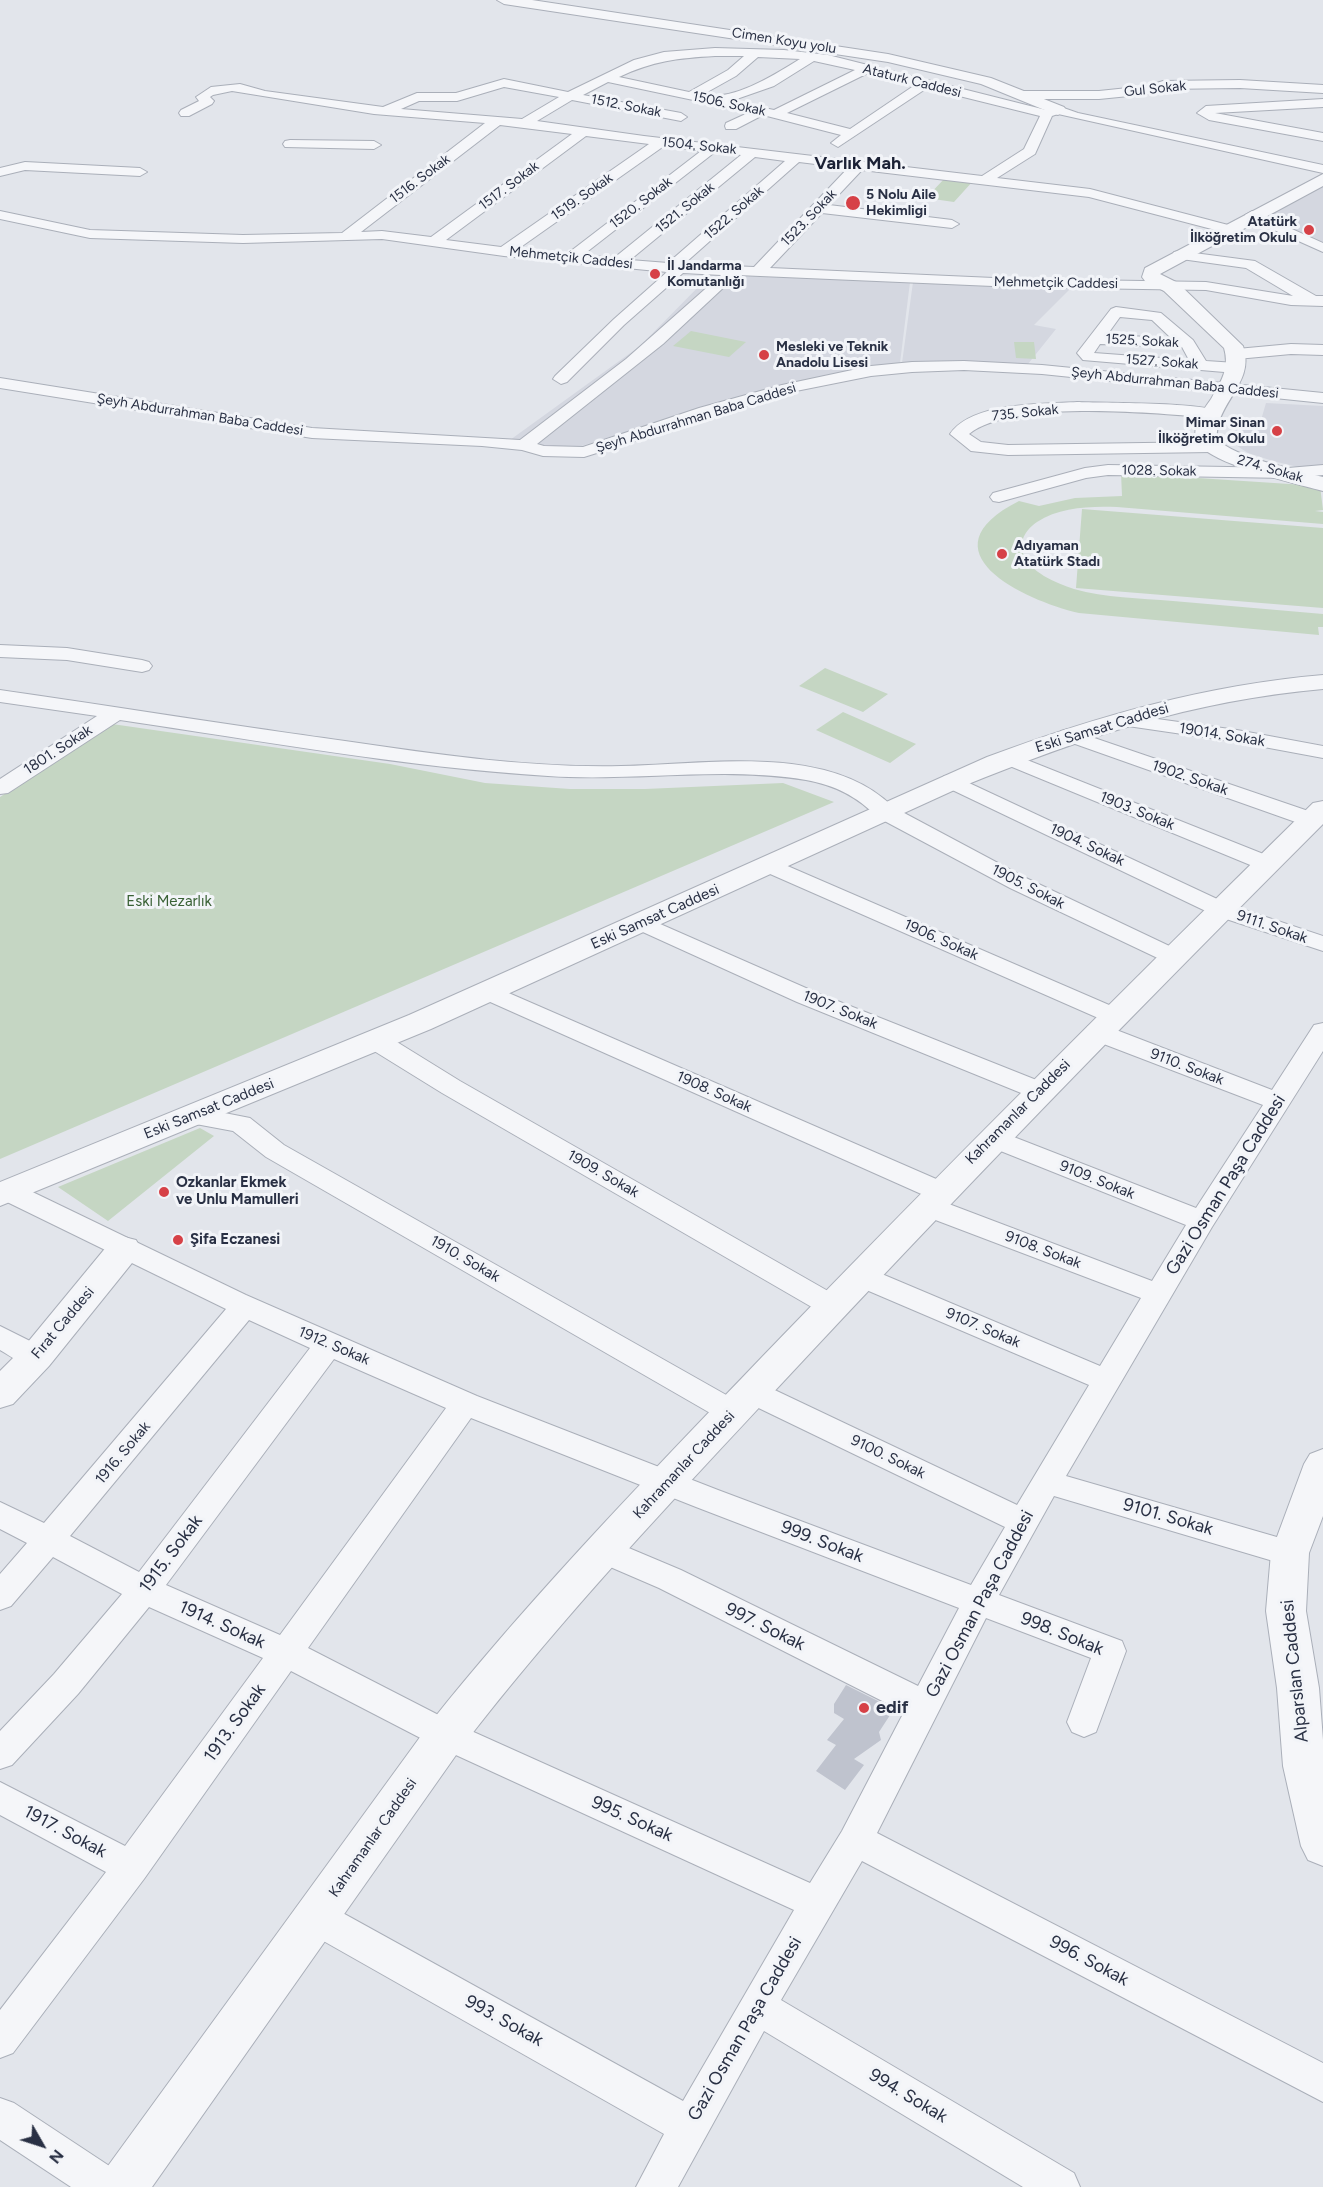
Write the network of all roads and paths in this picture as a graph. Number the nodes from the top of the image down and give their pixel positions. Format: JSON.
{"nodes":[{"id":1,"x":504,"y":0,"type":"edge"},
{"id":2,"x":755,"y":53,"type":"junction"},
{"id":3,"x":812,"y":57,"type":"junction"},
{"id":4,"x":866,"y":69,"type":"junction"},
{"id":5,"x":606,"y":78,"type":"junction"},
{"id":6,"x":924,"y":84,"type":"junction"},
{"id":7,"x":1323,"y":89,"type":"edge"},
{"id":8,"x":1149,"y":90,"type":"junction"},
{"id":9,"x":1022,"y":95,"type":"junction"},
{"id":10,"x":570,"y":96,"type":"junction"},
{"id":11,"x":691,"y":96,"type":"junction"},
{"id":12,"x":714,"y":100,"type":"junction"},
{"id":13,"x":1162,"y":102,"type":"dead end"},
{"id":14,"x":1323,"y":104,"type":"edge"},
{"id":15,"x":384,"y":111,"type":"junction"},
{"id":16,"x":762,"y":111,"type":"junction"},
{"id":17,"x":1053,"y":112,"type":"junction"},
{"id":18,"x":185,"y":113,"type":"dead end"},
{"id":19,"x":400,"y":113,"type":"junction"},
{"id":20,"x":776,"y":114,"type":"junction"},
{"id":21,"x":681,"y":117,"type":"junction"},
{"id":22,"x":495,"y":122,"type":"junction"},
{"id":23,"x":524,"y":123,"type":"junction"},
{"id":24,"x":731,"y":126,"type":"dead end"},
{"id":25,"x":584,"y":130,"type":"junction"},
{"id":26,"x":850,"y":133,"type":"junction"},
{"id":27,"x":1303,"y":133,"type":"junction"},
{"id":28,"x":1323,"y":133,"type":"edge"},
{"id":29,"x":1323,"y":137,"type":"edge"},
{"id":30,"x":644,"y":140,"type":"junction"},
{"id":31,"x":661,"y":142,"type":"junction"},
{"id":32,"x":290,"y":144,"type":"dead end"},
{"id":33,"x":714,"y":147,"type":"junction"},
{"id":34,"x":753,"y":152,"type":"junction"},
{"id":35,"x":797,"y":157,"type":"junction"},
{"id":36,"x":818,"y":159,"type":"junction"},
{"id":37,"x":860,"y":164,"type":"junction"},
{"id":38,"x":1323,"y":169,"type":"edge"},
{"id":39,"x":0,"y":172,"type":"edge"},
{"id":40,"x":140,"y":172,"type":"dead end"},
{"id":41,"x":1323,"y":179,"type":"edge"},
{"id":42,"x":985,"y":180,"type":"junction"},
{"id":43,"x":1102,"y":187,"type":"dead end"},
{"id":44,"x":819,"y":208,"type":"junction"},
{"id":45,"x":0,"y":215,"type":"edge"},
{"id":46,"x":952,"y":224,"type":"dead end"},
{"id":47,"x":1233,"y":226,"type":"junction"},
{"id":48,"x":345,"y":237,"type":"junction"},
{"id":49,"x":435,"y":241,"type":"junction"},
{"id":50,"x":1323,"y":248,"type":"edge"},
{"id":51,"x":504,"y":252,"type":"junction"},
{"id":52,"x":1179,"y":255,"type":"junction"},
{"id":53,"x":569,"y":259,"type":"junction"},
{"id":54,"x":616,"y":264,"type":"junction"},
{"id":55,"x":1253,"y":265,"type":"junction"},
{"id":56,"x":676,"y":268,"type":"junction"},
{"id":57,"x":734,"y":271,"type":"junction"},
{"id":58,"x":757,"y":273,"type":"junction"},
{"id":59,"x":1172,"y":286,"type":"junction"},
{"id":60,"x":1318,"y":301,"type":"edge"},
{"id":61,"x":1097,"y":339,"type":"junction"},
{"id":62,"x":1187,"y":343,"type":"junction"},
{"id":63,"x":1323,"y":350,"type":"edge"},
{"id":64,"x":1236,"y":361,"type":"junction"},
{"id":65,"x":1200,"y":365,"type":"junction"},
{"id":66,"x":561,"y":379,"type":"dead end"},
{"id":67,"x":0,"y":383,"type":"edge"},
{"id":68,"x":1227,"y":388,"type":"junction"},
{"id":69,"x":1323,"y":398,"type":"edge"},
{"id":70,"x":1213,"y":413,"type":"junction"},
{"id":71,"x":524,"y":445,"type":"junction"},
{"id":72,"x":1212,"y":447,"type":"junction"},
{"id":73,"x":1323,"y":470,"type":"edge"},
{"id":74,"x":1288,"y":473,"type":"junction"},
{"id":75,"x":1323,"y":484,"type":"edge"},
{"id":76,"x":999,"y":497,"type":"dead end"},
{"id":77,"x":0,"y":651,"type":"edge"},
{"id":78,"x":142,"y":666,"type":"dead end"},
{"id":79,"x":1323,"y":672,"type":"edge"},
{"id":80,"x":1323,"y":682,"type":"edge"},
{"id":81,"x":0,"y":696,"type":"edge"},
{"id":82,"x":116,"y":713,"type":"junction"},
{"id":83,"x":1121,"y":720,"type":"junction"},
{"id":84,"x":1068,"y":735,"type":"junction"},
{"id":85,"x":1323,"y":752,"type":"edge"},
{"id":86,"x":1007,"y":758,"type":"junction"},
{"id":87,"x":952,"y":781,"type":"junction"},
{"id":88,"x":0,"y":788,"type":"edge"},
{"id":89,"x":881,"y":805,"type":"junction"},
{"id":90,"x":1318,"y":814,"type":"edge"},
{"id":91,"x":1268,"y":864,"type":"junction"},
{"id":92,"x":769,"y":865,"type":"junction"},
{"id":93,"x":1222,"y":910,"type":"junction"},
{"id":94,"x":642,"y":923,"type":"junction"},
{"id":95,"x":1323,"y":944,"type":"edge"},
{"id":96,"x":1174,"y":957,"type":"junction"},
{"id":97,"x":488,"y":992,"type":"junction"},
{"id":98,"x":1105,"y":1024,"type":"junction"},
{"id":99,"x":1323,"y":1031,"type":"edge"},
{"id":100,"x":375,"y":1040,"type":"junction"},
{"id":101,"x":1040,"y":1092,"type":"junction"},
{"id":102,"x":1278,"y":1102,"type":"junction"},
{"id":103,"x":194,"y":1116,"type":"junction"},
{"id":104,"x":992,"y":1138,"type":"junction"},
{"id":105,"x":2,"y":1188,"type":"edge"},
{"id":106,"x":934,"y":1199,"type":"junction"},
{"id":107,"x":1202,"y":1221,"type":"junction"},
{"id":108,"x":124,"y":1249,"type":"junction"},
{"id":109,"x":860,"y":1276,"type":"junction"},
{"id":110,"x":1159,"y":1294,"type":"junction"},
{"id":111,"x":832,"y":1306,"type":"junction"},
{"id":112,"x":244,"y":1307,"type":"junction"},
{"id":113,"x":0,"y":1336,"type":"edge"},
{"id":114,"x":329,"y":1344,"type":"junction"},
{"id":115,"x":36,"y":1357,"type":"junction"},
{"id":116,"x":1107,"y":1381,"type":"junction"},
{"id":117,"x":0,"y":1394,"type":"edge"},
{"id":118,"x":743,"y":1402,"type":"junction"},
{"id":119,"x":466,"y":1403,"type":"junction"},
{"id":120,"x":1323,"y":1464,"type":"edge"},
{"id":121,"x":666,"y":1482,"type":"junction"},
{"id":122,"x":1046,"y":1482,"type":"junction"},
{"id":123,"x":0,"y":1514,"type":"edge"},
{"id":124,"x":1024,"y":1522,"type":"junction"},
{"id":125,"x":50,"y":1540,"type":"junction"},
{"id":126,"x":605,"y":1551,"type":"junction"},
{"id":127,"x":1290,"y":1553,"type":"junction"},
{"id":128,"x":144,"y":1590,"type":"junction"},
{"id":129,"x":0,"y":1597,"type":"edge"},
{"id":130,"x":979,"y":1601,"type":"junction"},
{"id":131,"x":286,"y":1653,"type":"junction"},
{"id":132,"x":1310,"y":1691,"type":"edge"},
{"id":133,"x":925,"y":1706,"type":"junction"},
{"id":134,"x":1084,"y":1722,"type":"dead end"},
{"id":135,"x":446,"y":1735,"type":"junction"},
{"id":136,"x":0,"y":1754,"type":"edge"},
{"id":137,"x":0,"y":1797,"type":"edge"},
{"id":138,"x":854,"y":1842,"type":"junction"},
{"id":139,"x":1323,"y":1846,"type":"edge"},
{"id":140,"x":131,"y":1867,"type":"junction"},
{"id":141,"x":818,"y":1904,"type":"junction"},
{"id":142,"x":317,"y":1917,"type":"junction"},
{"id":143,"x":757,"y":2006,"type":"junction"},
{"id":144,"x":0,"y":2040,"type":"edge"},
{"id":145,"x":1323,"y":2083,"type":"edge"},
{"id":146,"x":0,"y":2117,"type":"edge"},
{"id":147,"x":689,"y":2126,"type":"junction"},
{"id":148,"x":106,"y":2187,"type":"edge"},
{"id":149,"x":122,"y":2187,"type":"edge"},
{"id":150,"x":656,"y":2187,"type":"edge"},
{"id":151,"x":1060,"y":2187,"type":"edge"}],
"edges":[{"from":1,"to":9,"type":"street","name":"Cimen Koyu yolu"},
{"from":2,"to":3,"type":"street","name":"Ataturk Caddesi"},
{"from":2,"to":5,"type":"street","name":"Ataturk Caddesi"},
{"from":2,"to":11,"type":"street"},
{"from":3,"to":4,"type":"street","name":"Ataturk Caddesi"},
{"from":3,"to":12,"type":"street"},
{"from":4,"to":6,"type":"street","name":"Ataturk Caddesi"},
{"from":4,"to":20,"type":"street"},
{"from":5,"to":10,"type":"street","name":"Ataturk Caddesi"},
{"from":5,"to":11,"type":"street","name":"1506. Sokak"},
{"from":6,"to":17,"type":"street","name":"Ataturk Caddesi"},
{"from":6,"to":26,"type":"street"},
{"from":7,"to":8,"type":"street","name":"Gul Sokak"},
{"from":8,"to":9,"type":"street","name":"Gul Sokak"},
{"from":8,"to":13,"type":"street"},
{"from":9,"to":17,"type":"street","name":"Cimen Koyu yolu"},
{"from":10,"to":15,"type":"street","name":"1512. Sokak"},
{"from":10,"to":21,"type":"street","name":"1512. Sokak"},
{"from":10,"to":23,"type":"street","name":"Ataturk Caddesi"},
{"from":11,"to":12,"type":"street","name":"1506. Sokak"},
{"from":12,"to":16,"type":"street","name":"1506. Sokak"},
{"from":12,"to":21,"type":"street"},
{"from":14,"to":27,"type":"street"},
{"from":15,"to":18,"type":"street","name":"1504. Sokak"},
{"from":15,"to":19,"type":"street","name":"1504. Sokak"},
{"from":16,"to":20,"type":"street","name":"1506. Sokak"},
{"from":16,"to":24,"type":"street"},
{"from":17,"to":38,"type":"street","name":"Ataturk Caddesi"},
{"from":17,"to":42,"type":"street"},
{"from":19,"to":22,"type":"street","name":"1504. Sokak"},
{"from":19,"to":32,"type":"street"},
{"from":20,"to":26,"type":"street","name":"1506. Sokak"},
{"from":21,"to":30,"type":"street"},
{"from":22,"to":23,"type":"street","name":"1504. Sokak"},
{"from":22,"to":48,"type":"street","name":"1516. Sokak"},
{"from":23,"to":25,"type":"street","name":"1504. Sokak"},
{"from":25,"to":30,"type":"street","name":"1504. Sokak"},
{"from":25,"to":49,"type":"street","name":"1517. Sokak"},
{"from":26,"to":36,"type":"street"},
{"from":27,"to":28,"type":"street"},
{"from":27,"to":29,"type":"street"},
{"from":30,"to":31,"type":"street","name":"1504. Sokak"},
{"from":31,"to":33,"type":"street","name":"1504. Sokak"},
{"from":31,"to":51,"type":"street","name":"1519. Sokak"},
{"from":33,"to":34,"type":"street","name":"1504. Sokak"},
{"from":33,"to":53,"type":"street","name":"1520. Sokak"},
{"from":34,"to":35,"type":"street","name":"1504. Sokak"},
{"from":34,"to":54,"type":"street","name":"1521. Sokak"},
{"from":35,"to":36,"type":"street","name":"1504. Sokak"},
{"from":35,"to":56,"type":"street","name":"1522. Sokak"},
{"from":36,"to":37,"type":"street","name":"1504. Sokak"},
{"from":37,"to":42,"type":"street","name":"1504. Sokak"},
{"from":37,"to":44,"type":"street","name":"1523. Sokak"},
{"from":39,"to":40,"type":"street"},
{"from":41,"to":47,"type":"street"},
{"from":42,"to":47,"type":"street","name":"1504. Sokak"},
{"from":43,"to":47,"type":"street"},
{"from":44,"to":46,"type":"street"},
{"from":44,"to":58,"type":"street","name":"1523. Sokak"},
{"from":45,"to":48,"type":"street","name":"Mehmetçik Caddesi"},
{"from":47,"to":50,"type":"street"},
{"from":47,"to":52,"type":"street"},
{"from":47,"to":55,"type":"street"},
{"from":48,"to":49,"type":"street","name":"Mehmetçik Caddesi"},
{"from":49,"to":51,"type":"street","name":"Mehmetçik Caddesi"},
{"from":51,"to":53,"type":"street","name":"Mehmetçik Caddesi"},
{"from":52,"to":55,"type":"street"},
{"from":52,"to":59,"type":"street"},
{"from":53,"to":54,"type":"street","name":"Mehmetçik Caddesi"},
{"from":54,"to":56,"type":"street","name":"Mehmetçik Caddesi"},
{"from":55,"to":60,"type":"street"},
{"from":56,"to":57,"type":"street","name":"Mehmetçik Caddesi"},
{"from":56,"to":66,"type":"street","name":"1522. Sokak"},
{"from":57,"to":58,"type":"street","name":"Mehmetçik Caddesi"},
{"from":57,"to":71,"type":"street"},
{"from":58,"to":59,"type":"street","name":"Mehmetçik Caddesi"},
{"from":59,"to":60,"type":"street","name":"Mehmetçik Caddesi"},
{"from":59,"to":64,"type":"street"},
{"from":61,"to":62,"type":"street","name":"1525. Sokak"},
{"from":61,"to":62,"type":"street"},
{"from":61,"to":65,"type":"street","name":"1527. Sokak"},
{"from":62,"to":65,"type":"street"},
{"from":63,"to":64,"type":"street","name":"1527. Sokak"},
{"from":64,"to":65,"type":"street","name":"1527. Sokak"},
{"from":64,"to":68,"type":"street"},
{"from":67,"to":71,"type":"street","name":"Şeyh Abdurrahman Baba Caddesi"},
{"from":68,"to":69,"type":"street","name":"Şeyh Abdurrahman Baba Caddesi"},
{"from":68,"to":70,"type":"street"},
{"from":68,"to":71,"type":"street","name":"Şeyh Abdurrahman Baba Caddesi"},
{"from":70,"to":72,"type":"street"},
{"from":70,"to":72,"type":"street","name":"735. Sokak"},
{"from":72,"to":74,"type":"street","name":"274. Sokak"},
{"from":73,"to":74,"type":"street","name":"1028. Sokak"},
{"from":74,"to":75,"type":"street","name":"274. Sokak"},
{"from":74,"to":76,"type":"street","name":"1028. Sokak"},
{"from":77,"to":78,"type":"street"},
{"from":79,"to":89,"type":"street","name":"Eski Samsat Caddesi"},
{"from":80,"to":83,"type":"street","name":"Eski Samsat Caddesi"},
{"from":81,"to":82,"type":"street","name":"1905. Sokak"},
{"from":82,"to":88,"type":"street","name":"1801. Sokak"},
{"from":82,"to":89,"type":"street","name":"1905. Sokak"},
{"from":83,"to":84,"type":"street","name":"Eski Samsat Caddesi"},
{"from":83,"to":85,"type":"street","name":"19014. Sokak"},
{"from":84,"to":86,"type":"street","name":"Eski Samsat Caddesi"},
{"from":84,"to":90,"type":"street","name":"1902. Sokak"},
{"from":86,"to":87,"type":"street","name":"Eski Samsat Caddesi"},
{"from":86,"to":91,"type":"street","name":"1903. Sokak"},
{"from":87,"to":89,"type":"street","name":"Eski Samsat Caddesi"},
{"from":87,"to":93,"type":"street","name":"1904. Sokak"},
{"from":89,"to":92,"type":"street","name":"Eski Samsat Caddesi"},
{"from":89,"to":96,"type":"street","name":"1905. Sokak"},
{"from":89,"to":105,"type":"street","name":"Eski Samsat Caddesi"},
{"from":90,"to":91,"type":"street","name":"Kahramanlar Caddesi"},
{"from":91,"to":93,"type":"street","name":"Kahramanlar Caddesi"},
{"from":92,"to":94,"type":"street","name":"Eski Samsat Caddesi"},
{"from":92,"to":98,"type":"street","name":"1906. Sokak"},
{"from":93,"to":95,"type":"street","name":"9111. Sokak"},
{"from":93,"to":96,"type":"street","name":"Kahramanlar Caddesi"},
{"from":94,"to":97,"type":"street","name":"Eski Samsat Caddesi"},
{"from":94,"to":101,"type":"street","name":"1907. Sokak"},
{"from":96,"to":98,"type":"street","name":"Kahramanlar Caddesi"},
{"from":97,"to":100,"type":"street","name":"Eski Samsat Caddesi"},
{"from":97,"to":106,"type":"street","name":"1908. Sokak"},
{"from":98,"to":101,"type":"street","name":"Kahramanlar Caddesi"},
{"from":98,"to":102,"type":"street","name":"9110. Sokak"},
{"from":99,"to":102,"type":"street","name":"Gazi Osman Paşa Caddesi"},
{"from":100,"to":103,"type":"street","name":"Eski Samsat Caddesi"},
{"from":100,"to":111,"type":"street","name":"1909. Sokak"},
{"from":101,"to":104,"type":"street","name":"Kahramanlar Caddesi"},
{"from":102,"to":107,"type":"street","name":"Gazi Osman Paşa Caddesi"},
{"from":103,"to":105,"type":"street","name":"Eski Samsat Caddesi"},
{"from":103,"to":118,"type":"street","name":"1910. Sokak"},
{"from":104,"to":106,"type":"street","name":"Kahramanlar Caddesi"},
{"from":104,"to":107,"type":"street","name":"9109. Sokak"},
{"from":105,"to":108,"type":"street","name":"1912. Sokak"},
{"from":106,"to":109,"type":"street","name":"Kahramanlar Caddesi"},
{"from":106,"to":110,"type":"street","name":"9108. Sokak"},
{"from":107,"to":110,"type":"street","name":"Gazi Osman Paşa Caddesi"},
{"from":108,"to":112,"type":"street","name":"1912. Sokak"},
{"from":108,"to":115,"type":"street","name":"Fırat Caddesi"},
{"from":109,"to":111,"type":"street","name":"Kahramanlar Caddesi"},
{"from":109,"to":116,"type":"street","name":"9107. Sokak"},
{"from":110,"to":116,"type":"street","name":"Gazi Osman Paşa Caddesi"},
{"from":111,"to":118,"type":"street","name":"Kahramanlar Caddesi"},
{"from":112,"to":114,"type":"street","name":"1912. Sokak"},
{"from":112,"to":125,"type":"street","name":"1916. Sokak"},
{"from":113,"to":115,"type":"street"},
{"from":114,"to":119,"type":"street","name":"1912. Sokak"},
{"from":114,"to":128,"type":"street","name":"1915. Sokak"},
{"from":115,"to":117,"type":"street","name":"Fırat Caddesi"},
{"from":116,"to":122,"type":"street","name":"Gazi Osman Paşa Caddesi"},
{"from":118,"to":121,"type":"street","name":"Kahramanlar Caddesi"},
{"from":118,"to":124,"type":"street","name":"9100. Sokak"},
{"from":119,"to":121,"type":"street","name":"1912. Sokak"},
{"from":119,"to":131,"type":"street","name":"1913. Sokak"},
{"from":120,"to":127,"type":"street","name":"Alparslan Caddesi"},
{"from":121,"to":126,"type":"street","name":"Kahramanlar Caddesi"},
{"from":121,"to":130,"type":"street","name":"999. Sokak"},
{"from":122,"to":124,"type":"street","name":"Gazi Osman Paşa Caddesi"},
{"from":122,"to":127,"type":"street","name":"9101. Sokak"},
{"from":123,"to":125,"type":"street","name":"1914. Sokak"},
{"from":124,"to":130,"type":"street","name":"Gazi Osman Paşa Caddesi"},
{"from":125,"to":128,"type":"street","name":"1914. Sokak"},
{"from":125,"to":129,"type":"street","name":"1916. Sokak"},
{"from":126,"to":133,"type":"street","name":"997. Sokak"},
{"from":126,"to":135,"type":"street","name":"Kahramanlar Caddesi"},
{"from":127,"to":132,"type":"street","name":"Alparslan Caddesi"},
{"from":128,"to":131,"type":"street","name":"1914. Sokak"},
{"from":128,"to":136,"type":"street","name":"1915. Sokak"},
{"from":130,"to":133,"type":"street","name":"Gazi Osman Paşa Caddesi"},
{"from":130,"to":134,"type":"street","name":"998. Sokak"},
{"from":131,"to":135,"type":"street","name":"1914. Sokak"},
{"from":131,"to":140,"type":"street","name":"1913. Sokak"},
{"from":132,"to":139,"type":"street","name":"Alparslan Caddesi"},
{"from":133,"to":138,"type":"street","name":"Gazi Osman Paşa Caddesi"},
{"from":135,"to":141,"type":"street","name":"995. Sokak"},
{"from":135,"to":142,"type":"street","name":"Kahramanlar Caddesi"},
{"from":137,"to":140,"type":"street","name":"1917. Sokak"},
{"from":138,"to":141,"type":"street","name":"Gazi Osman Paşa Caddesi"},
{"from":138,"to":145,"type":"street","name":"996. Sokak"},
{"from":140,"to":144,"type":"street","name":"1913. Sokak"},
{"from":141,"to":143,"type":"street","name":"Gazi Osman Paşa Caddesi"},
{"from":142,"to":147,"type":"street","name":"993. Sokak"},
{"from":142,"to":149,"type":"street","name":"Kahramanlar Caddesi"},
{"from":143,"to":147,"type":"street","name":"Gazi Osman Paşa Caddesi"},
{"from":143,"to":151,"type":"street","name":"994. Sokak"},
{"from":146,"to":148,"type":"street"},
{"from":147,"to":150,"type":"street","name":"Gazi Osman Paşa Caddesi"}]}
